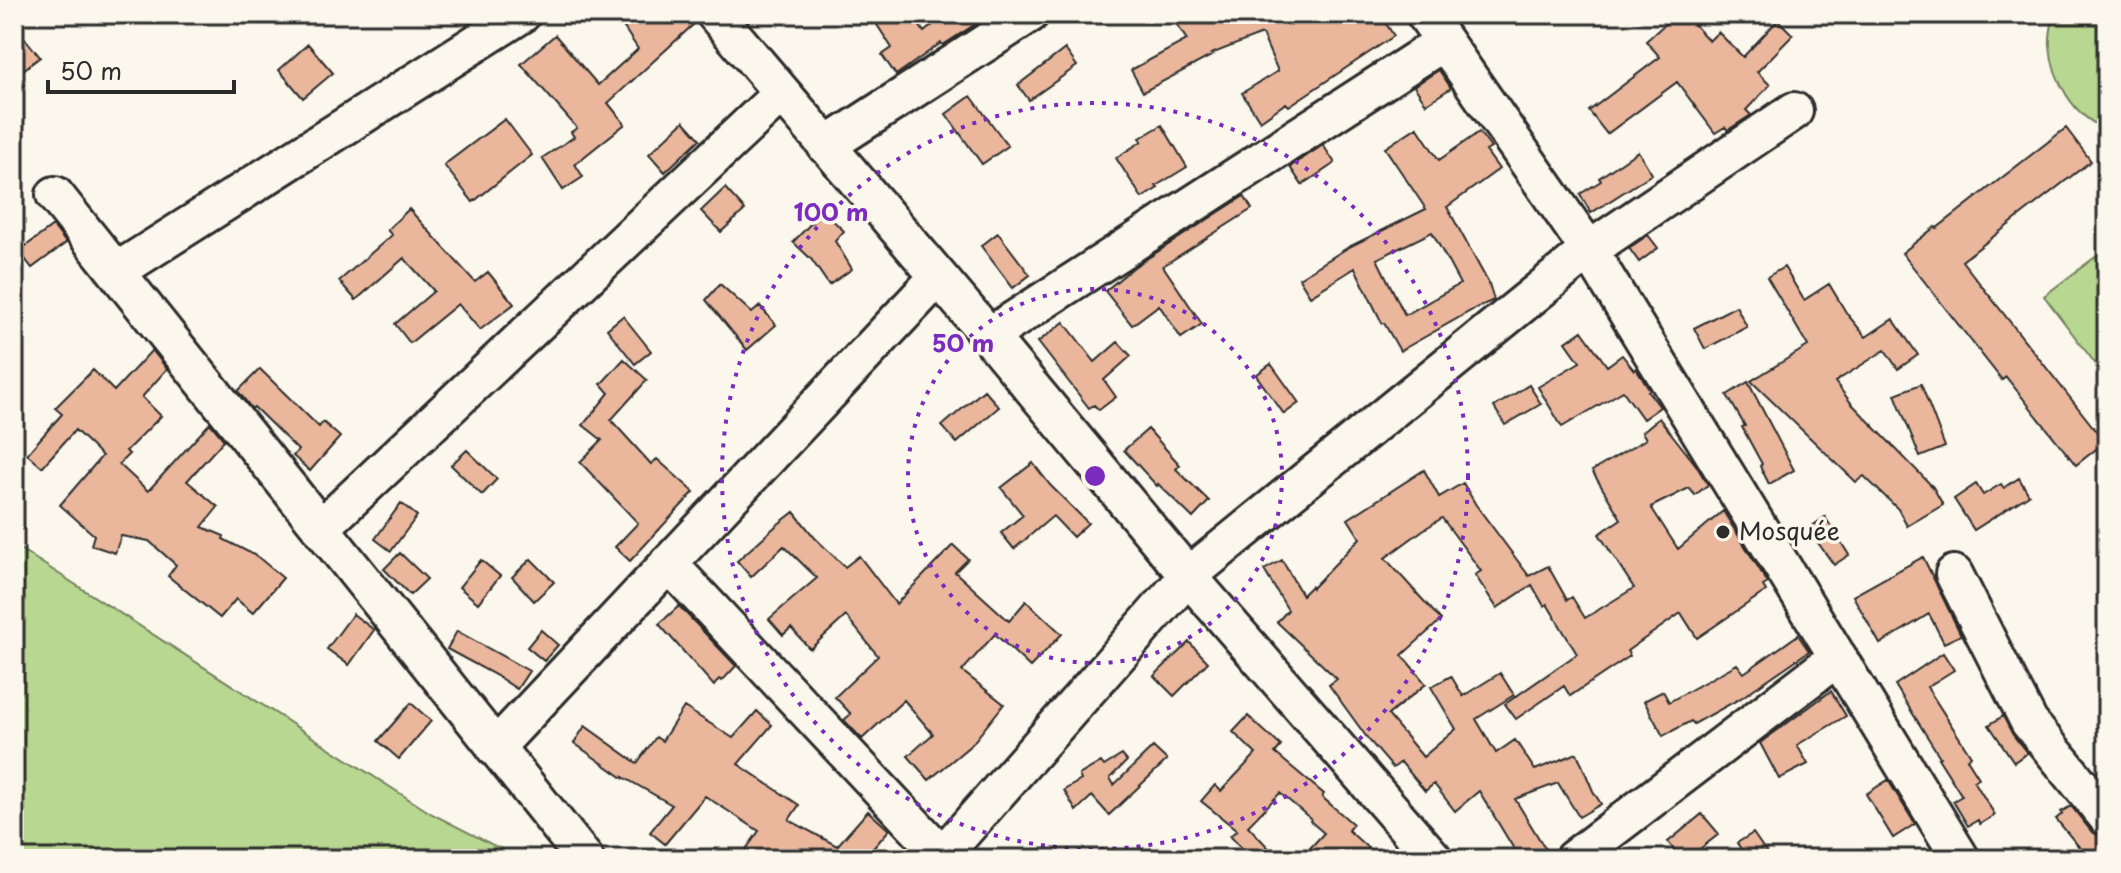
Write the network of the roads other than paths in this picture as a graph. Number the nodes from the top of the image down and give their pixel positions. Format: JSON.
{"nodes":[{"id":1,"x":522,"y":14,"type":"edge"},
{"id":2,"x":715,"y":14,"type":"edge"},
{"id":3,"x":1030,"y":14,"type":"edge"},
{"id":4,"x":1434,"y":28,"type":"edge"},
{"id":5,"x":782,"y":93,"type":"junction"},
{"id":6,"x":1794,"y":111,"type":"dead end"},
{"id":7,"x":826,"y":146,"type":"junction"},
{"id":8,"x":55,"y":195,"type":"dead end"},
{"id":9,"x":1589,"y":250,"type":"junction"},
{"id":10,"x":117,"y":271,"type":"junction"},
{"id":11,"x":938,"y":277,"type":"junction"},
{"id":12,"x":989,"y":336,"type":"junction"},
{"id":13,"x":321,"y":528,"type":"junction"},
{"id":14,"x":668,"y":563,"type":"junction"},
{"id":15,"x":1954,"y":574,"type":"dead end"},
{"id":16,"x":1188,"y":576,"type":"junction"},
{"id":17,"x":1838,"y":657,"type":"junction"},
{"id":18,"x":495,"y":748,"type":"junction"},
{"id":19,"x":2107,"y":817,"type":"edge"},
{"id":20,"x":941,"y":857,"type":"edge"},
{"id":21,"x":585,"y":859,"type":"edge"},
{"id":22,"x":1434,"y":859,"type":"edge"},
{"id":23,"x":1573,"y":859,"type":"edge"},
{"id":24,"x":1961,"y":859,"type":"edge"}],
"edges":[{"from":1,"to":10,"type":"street"},
{"from":2,"to":5,"type":"street"},
{"from":3,"to":7,"type":"street"},
{"from":4,"to":9,"type":"street"},
{"from":4,"to":12,"type":"street"},
{"from":5,"to":7,"type":"street"},
{"from":5,"to":13,"type":"street"},
{"from":6,"to":9,"type":"street"},
{"from":7,"to":11,"type":"street"},
{"from":8,"to":10,"type":"street"},
{"from":9,"to":16,"type":"street"},
{"from":9,"to":17,"type":"street"},
{"from":10,"to":13,"type":"street"},
{"from":11,"to":12,"type":"street"},
{"from":11,"to":14,"type":"street"},
{"from":12,"to":16,"type":"street"},
{"from":13,"to":18,"type":"street"},
{"from":14,"to":18,"type":"street"},
{"from":14,"to":20,"type":"street"},
{"from":15,"to":19,"type":"street"},
{"from":16,"to":20,"type":"street"},
{"from":16,"to":22,"type":"street"},
{"from":17,"to":23,"type":"street"},
{"from":17,"to":24,"type":"street"},
{"from":18,"to":21,"type":"street"}]}
